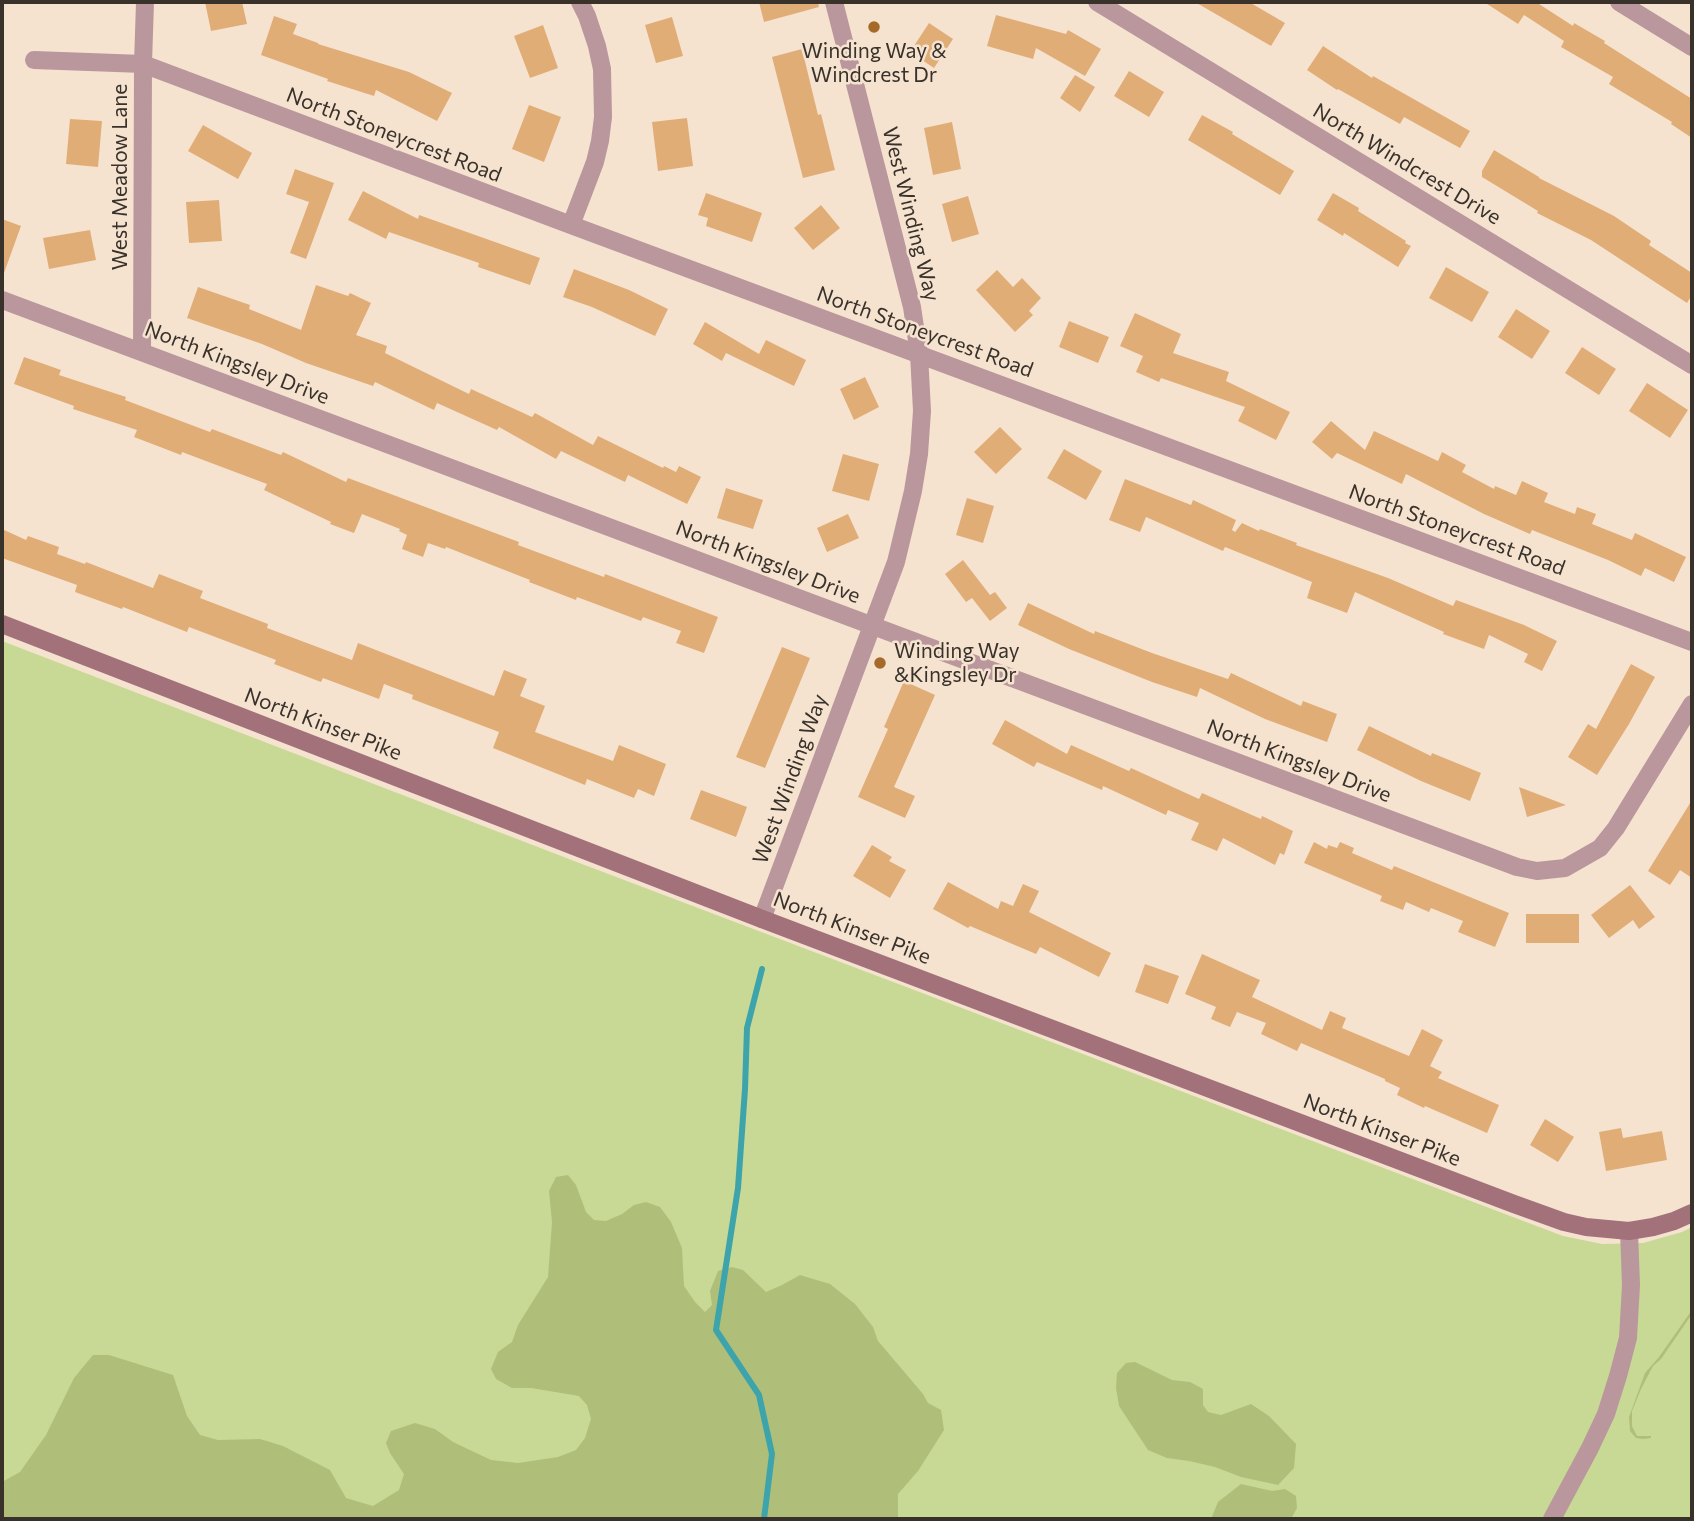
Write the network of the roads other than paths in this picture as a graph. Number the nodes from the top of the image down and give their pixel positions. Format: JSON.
{"nodes":[{"id":1,"x":145,"y":2,"type":"edge"},
{"id":2,"x":580,"y":2,"type":"edge"},
{"id":3,"x":834,"y":2,"type":"edge"},
{"id":4,"x":1097,"y":2,"type":"edge"},
{"id":5,"x":1619,"y":2,"type":"edge"},
{"id":6,"x":1692,"y":47,"type":"edge"},
{"id":7,"x":34,"y":60,"type":"dead end"},
{"id":8,"x":143,"y":64,"type":"junction"},
{"id":9,"x":571,"y":225,"type":"junction"},
{"id":10,"x":2,"y":300,"type":"edge"},
{"id":11,"x":142,"y":352,"type":"junction"},
{"id":12,"x":919,"y":354,"type":"junction"},
{"id":13,"x":1692,"y":365,"type":"edge"},
{"id":14,"x":2,"y":624,"type":"edge"},
{"id":15,"x":872,"y":626,"type":"junction"},
{"id":16,"x":1692,"y":642,"type":"edge"},
{"id":17,"x":1692,"y":704,"type":"edge"},
{"id":18,"x":762,"y":919,"type":"junction"},
{"id":19,"x":1692,"y":1213,"type":"edge"},
{"id":20,"x":1629,"y":1231,"type":"junction"},
{"id":21,"x":1552,"y":1519,"type":"edge"}],
"edges":[{"from":1,"to":8,"type":"street","name":"West Meadow Lane"},
{"from":2,"to":9,"type":"street"},
{"from":3,"to":12,"type":"street","name":"West Winding Way"},
{"from":4,"to":13,"type":"street","name":"North Windcrest Drive"},
{"from":5,"to":6,"type":"street"},
{"from":7,"to":8,"type":"street","name":"North Stoneycrest Road"},
{"from":8,"to":9,"type":"street","name":"North Stoneycrest Road"},
{"from":8,"to":11,"type":"street","name":"West Meadow Lane"},
{"from":9,"to":12,"type":"street","name":"North Stoneycrest Road"},
{"from":10,"to":11,"type":"street","name":"North Kingsley Drive"},
{"from":11,"to":15,"type":"street","name":"North Kingsley Drive"},
{"from":12,"to":15,"type":"street","name":"West Winding Way"},
{"from":12,"to":16,"type":"street","name":"North Stoneycrest Road"},
{"from":14,"to":18,"type":"street","name":"North Kinser Pike"},
{"from":15,"to":17,"type":"street","name":"North Kingsley Drive"},
{"from":15,"to":18,"type":"street","name":"West Winding Way"},
{"from":18,"to":20,"type":"street","name":"North Kinser Pike"},
{"from":19,"to":20,"type":"street","name":"North Kinser Pike"},
{"from":20,"to":21,"type":"street"}]}
